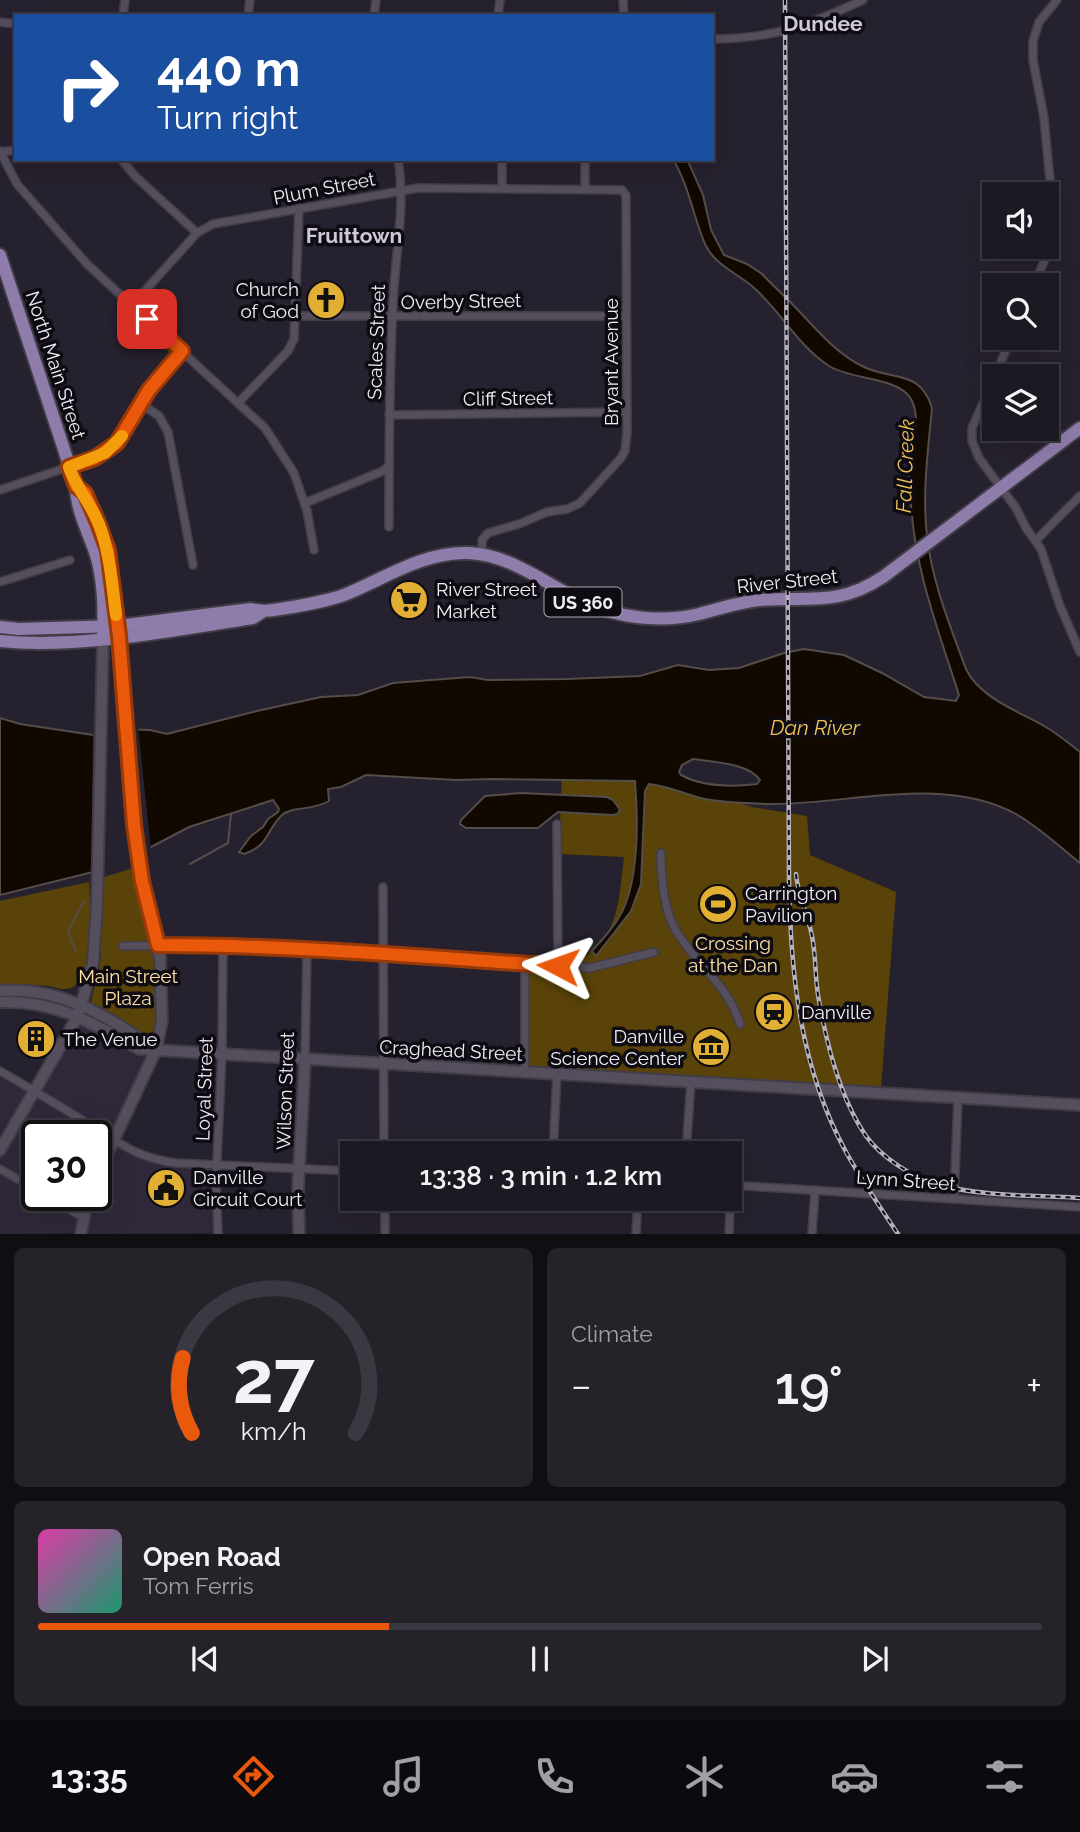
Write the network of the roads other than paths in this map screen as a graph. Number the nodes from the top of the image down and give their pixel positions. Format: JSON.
{"nodes":[{"id":1,"x":863,"y":0,"type":"edge"},
{"id":2,"x":1057,"y":0,"type":"edge"},
{"id":3,"x":714,"y":39,"type":"edge"},
{"id":4,"x":0,"y":151,"type":"edge"},
{"id":5,"x":123,"y":161,"type":"edge"},
{"id":6,"x":398,"y":161,"type":"edge"},
{"id":7,"x":502,"y":161,"type":"edge"},
{"id":8,"x":585,"y":161,"type":"edge"},
{"id":9,"x":502,"y":188,"type":"junction"},
{"id":10,"x":585,"y":188,"type":"junction"},
{"id":11,"x":402,"y":189,"type":"junction"},
{"id":12,"x":299,"y":208,"type":"junction"},
{"id":13,"x":626,"y":208,"type":"joint"},
{"id":14,"x":197,"y":233,"type":"junction"},
{"id":15,"x":0,"y":255,"type":"edge"},
{"id":16,"x":1039,"y":273,"type":"edge"},
{"id":17,"x":132,"y":305,"type":"junction"},
{"id":18,"x":296,"y":316,"type":"junction"},
{"id":19,"x":626,"y":316,"type":"junction"},
{"id":20,"x":392,"y":317,"type":"junction"},
{"id":21,"x":182,"y":351,"type":"junction"},
{"id":22,"x":239,"y":401,"type":"junction"},
{"id":23,"x":141,"y":404,"type":"junction"},
{"id":24,"x":982,"y":407,"type":"edge"},
{"id":25,"x":627,"y":412,"type":"junction"},
{"id":26,"x":389,"y":415,"type":"junction"},
{"id":27,"x":1080,"y":428,"type":"edge"},
{"id":28,"x":389,"y":466,"type":"junction"},
{"id":29,"x":69,"y":467,"type":"junction"},
{"id":30,"x":76,"y":486,"type":"junction"},
{"id":31,"x":1000,"y":488,"type":"junction"},
{"id":32,"x":0,"y":491,"type":"edge"},
{"id":33,"x":1080,"y":496,"type":"edge"},
{"id":34,"x":305,"y":503,"type":"junction"},
{"id":35,"x":389,"y":527,"type":"dead end"},
{"id":36,"x":1036,"y":541,"type":"junction"},
{"id":37,"x":314,"y":550,"type":"dead end"},
{"id":38,"x":482,"y":554,"type":"junction"},
{"id":39,"x":70,"y":561,"type":"dead end"},
{"id":40,"x":193,"y":565,"type":"dead end"},
{"id":41,"x":0,"y":582,"type":"edge"},
{"id":42,"x":0,"y":627,"type":"edge"},
{"id":43,"x":118,"y":631,"type":"junction"},
{"id":44,"x":103,"y":632,"type":"junction"},
{"id":45,"x":1,"y":639,"type":"edge"},
{"id":46,"x":1080,"y":652,"type":"edge"},
{"id":47,"x":557,"y":824,"type":"dead end"},
{"id":48,"x":661,"y":853,"type":"dead end"},
{"id":49,"x":383,"y":887,"type":"dead end"},
{"id":50,"x":158,"y":945,"type":"junction"},
{"id":51,"x":223,"y":945,"type":"junction"},
{"id":52,"x":123,"y":946,"type":"dead end"},
{"id":53,"x":307,"y":949,"type":"junction"},
{"id":54,"x":384,"y":952,"type":"junction"},
{"id":55,"x":654,"y":952,"type":"dead end"},
{"id":56,"x":525,"y":964,"type":"junction"},
{"id":57,"x":558,"y":966,"type":"junction"},
{"id":58,"x":0,"y":991,"type":"edge"},
{"id":59,"x":0,"y":1002,"type":"edge"},
{"id":60,"x":80,"y":1011,"type":"junction"},
{"id":61,"x":740,"y":1024,"type":"dead end"},
{"id":62,"x":156,"y":1050,"type":"junction"},
{"id":63,"x":222,"y":1055,"type":"junction"},
{"id":64,"x":305,"y":1060,"type":"junction"},
{"id":65,"x":384,"y":1064,"type":"junction"},
{"id":66,"x":0,"y":1070,"type":"edge"},
{"id":67,"x":525,"y":1072,"type":"junction"},
{"id":68,"x":556,"y":1074,"type":"junction"},
{"id":69,"x":691,"y":1081,"type":"junction"},
{"id":70,"x":35,"y":1091,"type":"junction"},
{"id":71,"x":958,"y":1099,"type":"junction"},
{"id":72,"x":1080,"y":1105,"type":"edge"},
{"id":73,"x":114,"y":1140,"type":"junction"},
{"id":74,"x":384,"y":1141,"type":"edge"},
{"id":75,"x":553,"y":1141,"type":"edge"},
{"id":76,"x":688,"y":1141,"type":"edge"},
{"id":77,"x":112,"y":1144,"type":"edge"},
{"id":78,"x":0,"y":1150,"type":"edge"},
{"id":79,"x":216,"y":1166,"type":"junction"},
{"id":80,"x":0,"y":1169,"type":"edge"},
{"id":81,"x":299,"y":1169,"type":"junction"},
{"id":82,"x":340,"y":1171,"type":"edge"},
{"id":83,"x":21,"y":1181,"type":"edge"},
{"id":84,"x":742,"y":1186,"type":"edge"},
{"id":85,"x":815,"y":1190,"type":"junction"},
{"id":86,"x":954,"y":1199,"type":"junction"},
{"id":87,"x":1080,"y":1207,"type":"edge"},
{"id":88,"x":72,"y":1211,"type":"edge"},
{"id":89,"x":85,"y":1211,"type":"edge"},
{"id":90,"x":385,"y":1211,"type":"edge"},
{"id":91,"x":637,"y":1211,"type":"edge"},
{"id":92,"x":730,"y":1211,"type":"edge"},
{"id":93,"x":83,"y":1218,"type":"junction"},
{"id":94,"x":81,"y":1234,"type":"edge"},
{"id":95,"x":218,"y":1234,"type":"edge"},
{"id":96,"x":299,"y":1234,"type":"edge"},
{"id":97,"x":385,"y":1234,"type":"edge"},
{"id":98,"x":636,"y":1234,"type":"edge"},
{"id":99,"x":729,"y":1234,"type":"edge"},
{"id":100,"x":812,"y":1234,"type":"edge"}],
"edges":[{"from":1,"to":3,"type":"street"},
{"from":2,"to":16,"type":"street"},
{"from":4,"to":17,"type":"street"},
{"from":5,"to":14,"type":"street"},
{"from":6,"to":11,"type":"street","name":"Scales Street"},
{"from":7,"to":9,"type":"street"},
{"from":8,"to":10,"type":"street"},
{"from":9,"to":10,"type":"street","name":"Plum Street"},
{"from":9,"to":11,"type":"street","name":"Plum Street"},
{"from":10,"to":13,"type":"street","name":"Plum Street"},
{"from":11,"to":12,"type":"street","name":"Plum Street"},
{"from":11,"to":20,"type":"street","name":"Scales Street"},
{"from":12,"to":14,"type":"street","name":"Plum Street"},
{"from":12,"to":18,"type":"street"},
{"from":13,"to":19,"type":"street","name":"Bryant Avenue"},
{"from":14,"to":17,"type":"street","name":"Plum Street"},
{"from":15,"to":29,"type":"main road","name":"North Main Street"},
{"from":17,"to":21,"type":"street"},
{"from":18,"to":20,"type":"street","name":"Overby Street"},
{"from":18,"to":22,"type":"street"},
{"from":19,"to":20,"type":"street","name":"Overby Street"},
{"from":19,"to":25,"type":"street","name":"Bryant Avenue"},
{"from":20,"to":26,"type":"street","name":"Scales Street"},
{"from":21,"to":22,"type":"street"},
{"from":21,"to":23,"type":"street"},
{"from":22,"to":34,"type":"street"},
{"from":23,"to":29,"type":"street"},
{"from":23,"to":40,"type":"street"},
{"from":24,"to":31,"type":"street"},
{"from":25,"to":26,"type":"street","name":"Cliff Street"},
{"from":25,"to":38,"type":"street","name":"Bryant Avenue"},
{"from":26,"to":28,"type":"street","name":"Scales Street"},
{"from":27,"to":31,"type":"main road","number":"US 360"},
{"from":28,"to":34,"type":"street"},
{"from":28,"to":35,"type":"street","name":"Scales Street"},
{"from":29,"to":30,"type":"main road","name":"North Main Street"},
{"from":29,"to":32,"type":"street"},
{"from":30,"to":43,"type":"main road","name":"North Main Street"},
{"from":30,"to":44,"type":"main road","name":"North Main Street"},
{"from":31,"to":36,"type":"street"},
{"from":31,"to":38,"type":"main road","name":"River Street","number":"US 360"},
{"from":33,"to":36,"type":"street"},
{"from":34,"to":37,"type":"street"},
{"from":36,"to":46,"type":"street"},
{"from":38,"to":43,"type":"main road","name":"River Street","number":"US 360"},
{"from":39,"to":41,"type":"street"},
{"from":42,"to":44,"type":"main road"},
{"from":43,"to":44,"type":"main road","name":"River Street","number":"US 360"},
{"from":43,"to":50,"type":"main road"},
{"from":44,"to":45,"type":"main road"},
{"from":44,"to":60,"type":"main road"},
{"from":47,"to":57,"type":"street"},
{"from":48,"to":61,"type":"street"},
{"from":49,"to":54,"type":"street"},
{"from":50,"to":51,"type":"street"},
{"from":50,"to":52,"type":"street"},
{"from":50,"to":62,"type":"main road"},
{"from":51,"to":53,"type":"street"},
{"from":51,"to":63,"type":"street","name":"Loyal Street"},
{"from":53,"to":54,"type":"street"},
{"from":53,"to":64,"type":"street","name":"Wilson Street"},
{"from":54,"to":56,"type":"street"},
{"from":54,"to":65,"type":"street"},
{"from":55,"to":57,"type":"street"},
{"from":56,"to":57,"type":"street"},
{"from":56,"to":67,"type":"street"},
{"from":58,"to":60,"type":"main road"},
{"from":59,"to":60,"type":"main road"},
{"from":60,"to":62,"type":"main road","name":"Craghead Street"},
{"from":60,"to":70,"type":"main road"},
{"from":62,"to":63,"type":"main road","name":"Craghead Street"},
{"from":62,"to":73,"type":"main road"},
{"from":63,"to":64,"type":"main road","name":"Craghead Street"},
{"from":63,"to":79,"type":"street","name":"Loyal Street"},
{"from":64,"to":65,"type":"main road","name":"Craghead Street"},
{"from":64,"to":81,"type":"main road","name":"Wilson Street"},
{"from":65,"to":67,"type":"main road","name":"Craghead Street"},
{"from":65,"to":74,"type":"street"},
{"from":66,"to":70,"type":"street"},
{"from":67,"to":68,"type":"main road","name":"Craghead Street"},
{"from":68,"to":69,"type":"main road","name":"Craghead Street"},
{"from":68,"to":75,"type":"street"},
{"from":69,"to":71,"type":"main road","name":"Craghead Street"},
{"from":69,"to":76,"type":"street"},
{"from":70,"to":73,"type":"street"},
{"from":70,"to":78,"type":"main road"},
{"from":71,"to":72,"type":"main road","name":"Craghead Street"},
{"from":71,"to":86,"type":"street"},
{"from":73,"to":77,"type":"main road"},
{"from":73,"to":79,"type":"street"},
{"from":79,"to":81,"type":"street"},
{"from":79,"to":95,"type":"street","name":"Loyal Street"},
{"from":80,"to":83,"type":"street"},
{"from":81,"to":82,"type":"street"},
{"from":81,"to":96,"type":"main road","name":"Wilson Street"},
{"from":84,"to":85,"type":"street","name":"Lynn Street"},
{"from":85,"to":86,"type":"street","name":"Lynn Street"},
{"from":85,"to":100,"type":"street"},
{"from":86,"to":87,"type":"street","name":"Lynn Street"},
{"from":88,"to":93,"type":"street"},
{"from":89,"to":93,"type":"main road"},
{"from":90,"to":97,"type":"street"},
{"from":91,"to":98,"type":"street"},
{"from":92,"to":99,"type":"street"},
{"from":93,"to":94,"type":"main road"}]}
